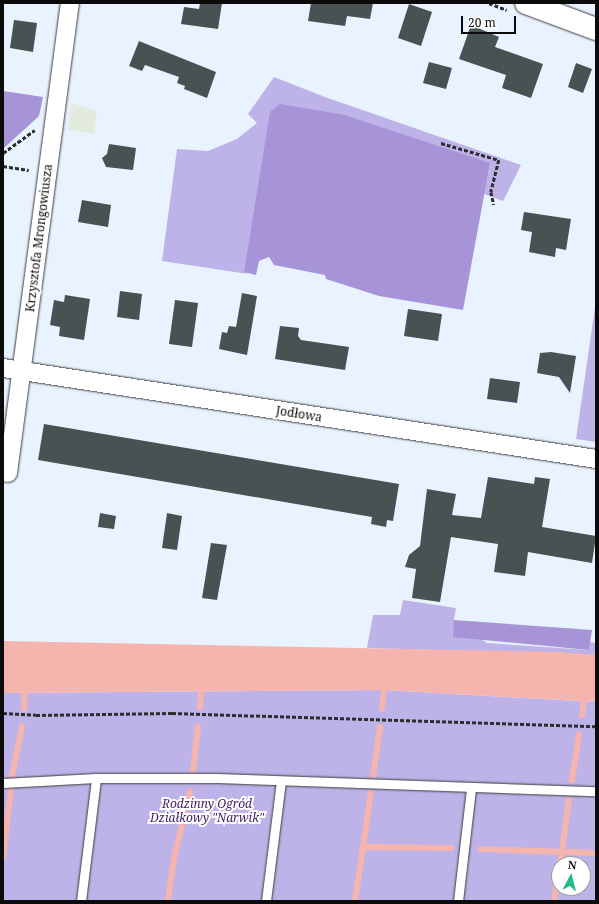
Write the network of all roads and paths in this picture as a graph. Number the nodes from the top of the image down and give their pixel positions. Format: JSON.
{"nodes":[{"id":1,"x":70,"y":3,"type":"edge"},
{"id":2,"x":526,"y":3,"type":"edge"},
{"id":3,"x":596,"y":29,"type":"edge"},
{"id":4,"x":56,"y":109,"type":"junction"},
{"id":5,"x":441,"y":143,"type":"dead end"},
{"id":6,"x":3,"y":153,"type":"edge"},
{"id":7,"x":3,"y":166,"type":"edge"},
{"id":8,"x":48,"y":173,"type":"junction"},
{"id":9,"x":494,"y":205,"type":"dead end"},
{"id":10,"x":3,"y":368,"type":"edge"},
{"id":11,"x":22,"y":370,"type":"junction"},
{"id":12,"x":596,"y":460,"type":"edge"},
{"id":13,"x":8,"y":473,"type":"dead end"},
{"id":14,"x":3,"y":713,"type":"edge"},
{"id":15,"x":596,"y":726,"type":"edge"},
{"id":16,"x":96,"y":778,"type":"junction"},
{"id":17,"x":281,"y":781,"type":"junction"},
{"id":18,"x":3,"y":783,"type":"edge"},
{"id":19,"x":471,"y":788,"type":"junction"},
{"id":20,"x":596,"y":791,"type":"edge"},
{"id":21,"x":81,"y":901,"type":"edge"},
{"id":22,"x":266,"y":901,"type":"edge"},
{"id":23,"x":458,"y":901,"type":"edge"}],
"edges":[{"from":1,"to":4,"type":"street","name":"Krzysztofa Mrongowiusza"},
{"from":2,"to":3,"type":"street"},
{"from":4,"to":6,"type":"path"},
{"from":4,"to":8,"type":"street","name":"Krzysztofa Mrongowiusza"},
{"from":5,"to":9,"type":"path"},
{"from":7,"to":8,"type":"path"},
{"from":8,"to":11,"type":"street","name":"Krzysztofa Mrongowiusza"},
{"from":10,"to":11,"type":"street","name":"Jodłowa"},
{"from":11,"to":12,"type":"street","name":"Jodłowa"},
{"from":11,"to":13,"type":"street","name":"Krzysztofa Mrongowiusza"},
{"from":14,"to":15,"type":"path"},
{"from":16,"to":17,"type":"lane"},
{"from":16,"to":18,"type":"lane"},
{"from":16,"to":21,"type":"lane"},
{"from":17,"to":19,"type":"lane"},
{"from":17,"to":22,"type":"lane"},
{"from":19,"to":20,"type":"lane"},
{"from":19,"to":23,"type":"lane"}]}
